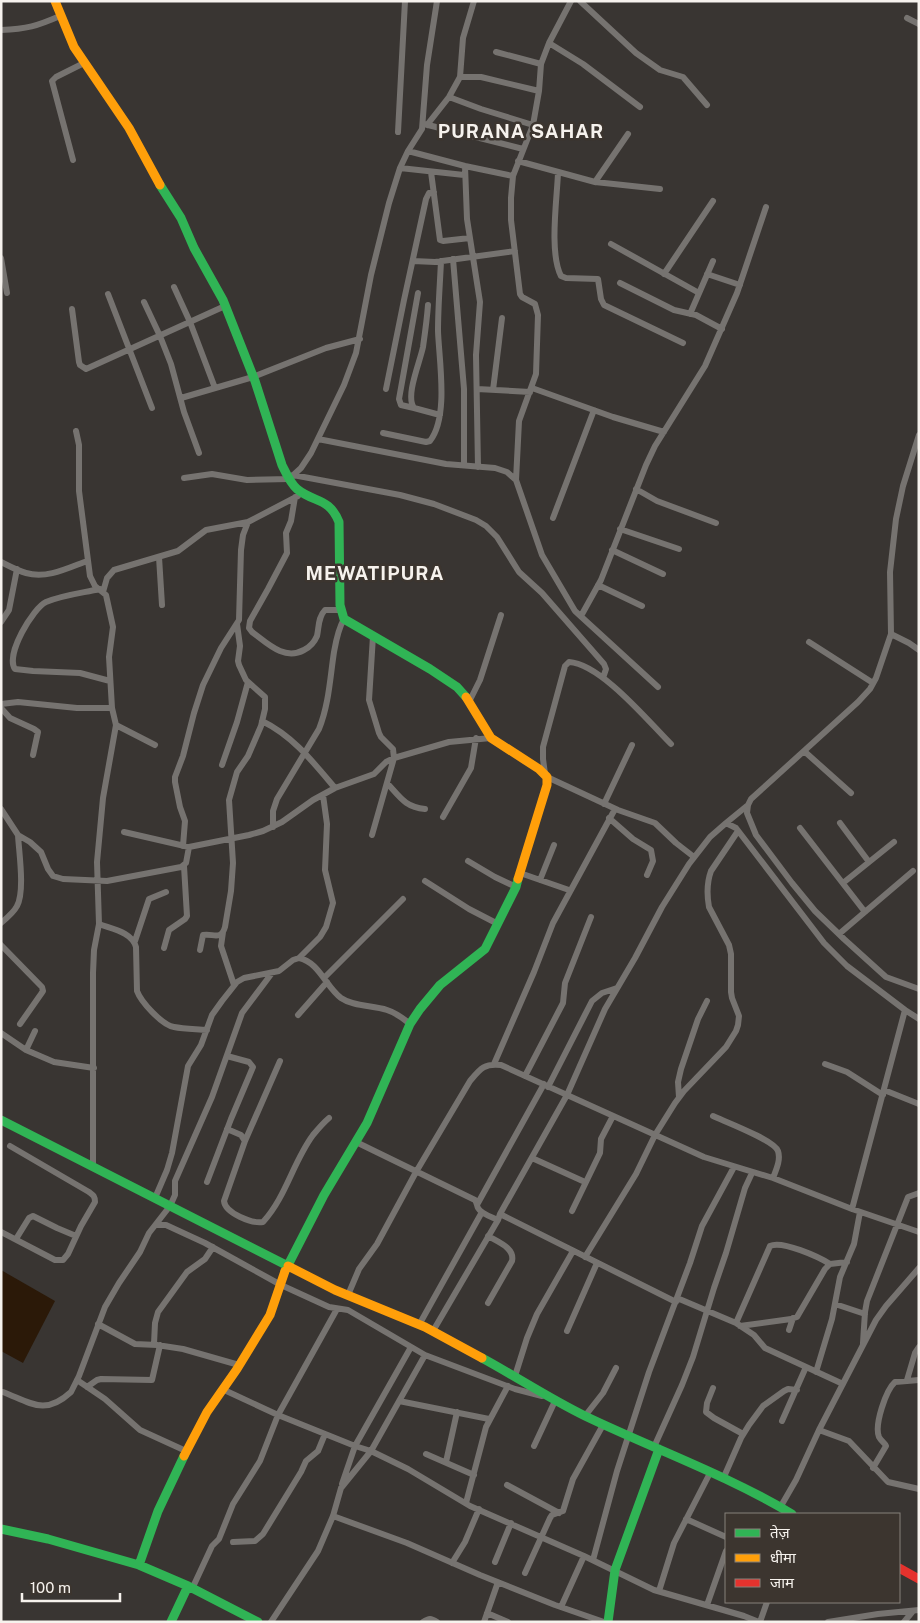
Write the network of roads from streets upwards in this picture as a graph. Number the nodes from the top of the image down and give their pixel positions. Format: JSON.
{"nodes":[{"id":1,"x":55,"y":1,"type":"edge"},
{"id":2,"x":405,"y":1,"type":"edge"},
{"id":3,"x":437,"y":1,"type":"edge"},
{"id":4,"x":474,"y":1,"type":"edge"},
{"id":5,"x":571,"y":1,"type":"edge"},
{"id":6,"x":580,"y":1,"type":"edge"},
{"id":7,"x":60,"y":16,"type":"junction"},
{"id":8,"x":907,"y":18,"type":"dead end"},
{"id":9,"x":919,"y":24,"type":"edge"},
{"id":10,"x":1,"y":30,"type":"edge"},
{"id":11,"x":549,"y":43,"type":"junction"},
{"id":12,"x":496,"y":52,"type":"dead end"},
{"id":13,"x":84,"y":63,"type":"junction"},
{"id":14,"x":541,"y":64,"type":"junction"},
{"id":15,"x":460,"y":77,"type":"junction"},
{"id":16,"x":539,"y":91,"type":"junction"},
{"id":17,"x":449,"y":97,"type":"junction"},
{"id":18,"x":707,"y":105,"type":"dead end"},
{"id":19,"x":640,"y":107,"type":"dead end"},
{"id":20,"x":425,"y":124,"type":"junction"},
{"id":21,"x":533,"y":125,"type":"junction"},
{"id":22,"x":398,"y":132,"type":"dead end"},
{"id":23,"x":628,"y":134,"type":"dead end"},
{"id":24,"x":523,"y":149,"type":"junction"},
{"id":25,"x":408,"y":151,"type":"junction"},
{"id":26,"x":73,"y":160,"type":"dead end"},
{"id":27,"x":518,"y":161,"type":"junction"},
{"id":28,"x":465,"y":166,"type":"junction"},
{"id":29,"x":400,"y":168,"type":"junction"},
{"id":30,"x":431,"y":172,"type":"junction"},
{"id":31,"x":558,"y":173,"type":"junction"},
{"id":32,"x":464,"y":175,"type":"junction"},
{"id":33,"x":513,"y":176,"type":"junction"},
{"id":34,"x":595,"y":182,"type":"junction"},
{"id":35,"x":660,"y":189,"type":"dead end"},
{"id":36,"x":434,"y":192,"type":"junction"},
{"id":37,"x":713,"y":201,"type":"dead end"},
{"id":38,"x":766,"y":207,"type":"dead end"},
{"id":39,"x":470,"y":238,"type":"junction"},
{"id":40,"x":611,"y":244,"type":"dead end"},
{"id":41,"x":515,"y":251,"type":"junction"},
{"id":42,"x":474,"y":256,"type":"junction"},
{"id":43,"x":1,"y":258,"type":"edge"},
{"id":44,"x":453,"y":259,"type":"junction"},
{"id":45,"x":413,"y":261,"type":"junction"},
{"id":46,"x":441,"y":261,"type":"junction"},
{"id":47,"x":713,"y":261,"type":"dead end"},
{"id":48,"x":664,"y":274,"type":"junction"},
{"id":49,"x":707,"y":274,"type":"junction"},
{"id":50,"x":620,"y":283,"type":"dead end"},
{"id":51,"x":740,"y":285,"type":"junction"},
{"id":52,"x":174,"y":287,"type":"dead end"},
{"id":53,"x":7,"y":293,"type":"dead end"},
{"id":54,"x":418,"y":293,"type":"dead end"},
{"id":55,"x":699,"y":293,"type":"junction"},
{"id":56,"x":108,"y":294,"type":"dead end"},
{"id":57,"x":144,"y":302,"type":"dead end"},
{"id":58,"x":428,"y":305,"type":"dead end"},
{"id":59,"x":225,"y":306,"type":"junction"},
{"id":60,"x":72,"y":309,"type":"dead end"},
{"id":61,"x":690,"y":314,"type":"junction"},
{"id":62,"x":502,"y":318,"type":"dead end"},
{"id":63,"x":190,"y":322,"type":"junction"},
{"id":64,"x":722,"y":329,"type":"junction"},
{"id":65,"x":160,"y":336,"type":"junction"},
{"id":66,"x":360,"y":339,"type":"junction"},
{"id":67,"x":683,"y":343,"type":"dead end"},
{"id":68,"x":130,"y":350,"type":"junction"},
{"id":69,"x":253,"y":376,"type":"junction"},
{"id":70,"x":215,"y":388,"type":"junction"},
{"id":71,"x":386,"y":389,"type":"dead end"},
{"id":72,"x":477,"y":389,"type":"junction"},
{"id":73,"x":493,"y":390,"type":"junction"},
{"id":74,"x":531,"y":390,"type":"junction"},
{"id":75,"x":181,"y":398,"type":"junction"},
{"id":76,"x":152,"y":408,"type":"dead end"},
{"id":77,"x":414,"y":408,"type":"junction"},
{"id":78,"x":594,"y":410,"type":"junction"},
{"id":79,"x":440,"y":415,"type":"junction"},
{"id":80,"x":76,"y":431,"type":"dead end"},
{"id":81,"x":664,"y":432,"type":"junction"},
{"id":82,"x":383,"y":434,"type":"dead end"},
{"id":83,"x":919,"y":435,"type":"edge"},
{"id":84,"x":318,"y":439,"type":"junction"},
{"id":85,"x":200,"y":454,"type":"dead end"},
{"id":86,"x":464,"y":465,"type":"junction"},
{"id":87,"x":478,"y":467,"type":"junction"},
{"id":88,"x":291,"y":477,"type":"junction"},
{"id":89,"x":184,"y":478,"type":"dead end"},
{"id":90,"x":516,"y":480,"type":"junction"},
{"id":91,"x":636,"y":490,"type":"junction"},
{"id":92,"x":299,"y":495,"type":"junction"},
{"id":93,"x":553,"y":518,"type":"dead end"},
{"id":94,"x":248,"y":522,"type":"junction"},
{"id":95,"x":716,"y":523,"type":"dead end"},
{"id":96,"x":620,"y":529,"type":"junction"},
{"id":97,"x":679,"y":549,"type":"dead end"},
{"id":98,"x":612,"y":550,"type":"junction"},
{"id":99,"x":159,"y":556,"type":"junction"},
{"id":100,"x":87,"y":561,"type":"junction"},
{"id":101,"x":1,"y":562,"type":"edge"},
{"id":102,"x":17,"y":569,"type":"junction"},
{"id":103,"x":663,"y":574,"type":"dead end"},
{"id":104,"x":598,"y":585,"type":"junction"},
{"id":105,"x":101,"y":590,"type":"junction"},
{"id":106,"x":162,"y":605,"type":"dead end"},
{"id":107,"x":642,"y":606,"type":"dead end"},
{"id":108,"x":343,"y":615,"type":"junction"},
{"id":109,"x":501,"y":615,"type":"dead end"},
{"id":110,"x":581,"y":616,"type":"junction"},
{"id":111,"x":1,"y":622,"type":"edge"},
{"id":112,"x":237,"y":624,"type":"junction"},
{"id":113,"x":891,"y":634,"type":"junction"},
{"id":114,"x":373,"y":636,"type":"junction"},
{"id":115,"x":809,"y":642,"type":"dead end"},
{"id":116,"x":919,"y":650,"type":"edge"},
{"id":117,"x":603,"y":678,"type":"junction"},
{"id":118,"x":110,"y":681,"type":"junction"},
{"id":119,"x":248,"y":682,"type":"junction"},
{"id":120,"x":873,"y":683,"type":"junction"},
{"id":121,"x":658,"y":687,"type":"dead end"},
{"id":122,"x":469,"y":702,"type":"junction"},
{"id":123,"x":1,"y":704,"type":"edge"},
{"id":124,"x":1,"y":708,"type":"edge"},
{"id":125,"x":112,"y":708,"type":"junction"},
{"id":126,"x":262,"y":721,"type":"junction"},
{"id":127,"x":116,"y":725,"type":"junction"},
{"id":128,"x":476,"y":738,"type":"junction"},
{"id":129,"x":491,"y":738,"type":"junction"},
{"id":130,"x":671,"y":744,"type":"dead end"},
{"id":131,"x":155,"y":745,"type":"dead end"},
{"id":132,"x":632,"y":745,"type":"dead end"},
{"id":133,"x":804,"y":751,"type":"junction"},
{"id":134,"x":305,"y":752,"type":"junction"},
{"id":135,"x":33,"y":755,"type":"dead end"},
{"id":136,"x":394,"y":758,"type":"junction"},
{"id":137,"x":222,"y":765,"type":"dead end"},
{"id":138,"x":546,"y":776,"type":"junction"},
{"id":139,"x":387,"y":783,"type":"junction"},
{"id":140,"x":334,"y":788,"type":"junction"},
{"id":141,"x":851,"y":793,"type":"dead end"},
{"id":142,"x":323,"y":795,"type":"junction"},
{"id":143,"x":604,"y":804,"type":"junction"},
{"id":144,"x":748,"y":805,"type":"junction"},
{"id":145,"x":1,"y":809,"type":"edge"},
{"id":146,"x":425,"y":809,"type":"dead end"},
{"id":147,"x":615,"y":809,"type":"junction"},
{"id":148,"x":443,"y":817,"type":"dead end"},
{"id":149,"x":610,"y":818,"type":"junction"},
{"id":150,"x":726,"y":823,"type":"junction"},
{"id":151,"x":840,"y":823,"type":"dead end"},
{"id":152,"x":274,"y":827,"type":"junction"},
{"id":153,"x":800,"y":828,"type":"dead end"},
{"id":154,"x":738,"y":831,"type":"junction"},
{"id":155,"x":124,"y":832,"type":"dead end"},
{"id":156,"x":372,"y":835,"type":"dead end"},
{"id":157,"x":18,"y":836,"type":"junction"},
{"id":158,"x":232,"y":839,"type":"junction"},
{"id":159,"x":894,"y":842,"type":"dead end"},
{"id":160,"x":554,"y":845,"type":"dead end"},
{"id":161,"x":186,"y":846,"type":"junction"},
{"id":162,"x":694,"y":857,"type":"junction"},
{"id":163,"x":468,"y":861,"type":"dead end"},
{"id":164,"x":869,"y":862,"type":"junction"},
{"id":165,"x":184,"y":866,"type":"junction"},
{"id":166,"x":913,"y":872,"type":"dead end"},
{"id":167,"x":520,"y":873,"type":"junction"},
{"id":168,"x":647,"y":875,"type":"dead end"},
{"id":169,"x":540,"y":880,"type":"junction"},
{"id":170,"x":99,"y":881,"type":"junction"},
{"id":171,"x":425,"y":881,"type":"dead end"},
{"id":172,"x":843,"y":883,"type":"junction"},
{"id":173,"x":516,"y":887,"type":"junction"},
{"id":174,"x":569,"y":890,"type":"junction"},
{"id":175,"x":166,"y":892,"type":"dead end"},
{"id":176,"x":403,"y":899,"type":"dead end"},
{"id":177,"x":865,"y":912,"type":"junction"},
{"id":178,"x":591,"y":917,"type":"dead end"},
{"id":179,"x":1,"y":923,"type":"edge"},
{"id":180,"x":99,"y":924,"type":"junction"},
{"id":181,"x":498,"y":924,"type":"junction"},
{"id":182,"x":223,"y":932,"type":"junction"},
{"id":183,"x":839,"y":934,"type":"junction"},
{"id":184,"x":135,"y":941,"type":"junction"},
{"id":185,"x":1,"y":945,"type":"edge"},
{"id":186,"x":164,"y":948,"type":"dead end"},
{"id":187,"x":200,"y":950,"type":"dead end"},
{"id":188,"x":299,"y":958,"type":"junction"},
{"id":189,"x":272,"y":973,"type":"junction"},
{"id":190,"x":919,"y":979,"type":"edge"},
{"id":191,"x":325,"y":980,"type":"junction"},
{"id":192,"x":911,"y":985,"type":"junction"},
{"id":193,"x":234,"y":986,"type":"junction"},
{"id":194,"x":617,"y":988,"type":"junction"},
{"id":195,"x":919,"y":989,"type":"edge"},
{"id":196,"x":707,"y":1001,"type":"dead end"},
{"id":197,"x":905,"y":1010,"type":"junction"},
{"id":198,"x":298,"y":1015,"type":"dead end"},
{"id":199,"x":919,"y":1019,"type":"edge"},
{"id":200,"x":20,"y":1024,"type":"dead end"},
{"id":201,"x":410,"y":1024,"type":"junction"},
{"id":202,"x":207,"y":1030,"type":"junction"},
{"id":203,"x":35,"y":1031,"type":"dead end"},
{"id":204,"x":1,"y":1033,"type":"edge"},
{"id":205,"x":26,"y":1050,"type":"junction"},
{"id":206,"x":227,"y":1056,"type":"junction"},
{"id":207,"x":280,"y":1061,"type":"dead end"},
{"id":208,"x":494,"y":1064,"type":"junction"},
{"id":209,"x":825,"y":1064,"type":"dead end"},
{"id":210,"x":94,"y":1068,"type":"junction"},
{"id":211,"x":525,"y":1076,"type":"junction"},
{"id":212,"x":546,"y":1086,"type":"junction"},
{"id":213,"x":883,"y":1093,"type":"junction"},
{"id":214,"x":566,"y":1095,"type":"junction"},
{"id":215,"x":679,"y":1097,"type":"junction"},
{"id":216,"x":919,"y":1104,"type":"edge"},
{"id":217,"x":613,"y":1116,"type":"junction"},
{"id":218,"x":713,"y":1116,"type":"dead end"},
{"id":219,"x":329,"y":1118,"type":"dead end"},
{"id":220,"x":1,"y":1120,"type":"edge"},
{"id":221,"x":227,"y":1129,"type":"junction"},
{"id":222,"x":655,"y":1135,"type":"junction"},
{"id":223,"x":245,"y":1141,"type":"junction"},
{"id":224,"x":356,"y":1142,"type":"junction"},
{"id":225,"x":10,"y":1146,"type":"dead end"},
{"id":226,"x":532,"y":1158,"type":"junction"},
{"id":227,"x":93,"y":1167,"type":"junction"},
{"id":228,"x":734,"y":1167,"type":"junction"},
{"id":229,"x":416,"y":1172,"type":"junction"},
{"id":230,"x":752,"y":1173,"type":"junction"},
{"id":231,"x":773,"y":1178,"type":"junction"},
{"id":232,"x":207,"y":1182,"type":"dead end"},
{"id":233,"x":585,"y":1182,"type":"junction"},
{"id":234,"x":919,"y":1193,"type":"edge"},
{"id":235,"x":155,"y":1198,"type":"junction"},
{"id":236,"x":478,"y":1203,"type":"junction"},
{"id":237,"x":170,"y":1206,"type":"junction"},
{"id":238,"x":852,"y":1209,"type":"junction"},
{"id":239,"x":572,"y":1211,"type":"dead end"},
{"id":240,"x":482,"y":1212,"type":"junction"},
{"id":241,"x":860,"y":1212,"type":"junction"},
{"id":242,"x":499,"y":1217,"type":"junction"},
{"id":243,"x":157,"y":1224,"type":"junction"},
{"id":244,"x":896,"y":1224,"type":"junction"},
{"id":245,"x":1,"y":1232,"type":"edge"},
{"id":246,"x":919,"y":1232,"type":"edge"},
{"id":247,"x":76,"y":1236,"type":"junction"},
{"id":248,"x":488,"y":1236,"type":"junction"},
{"id":249,"x":16,"y":1240,"type":"junction"},
{"id":250,"x":212,"y":1247,"type":"junction"},
{"id":251,"x":573,"y":1251,"type":"junction"},
{"id":252,"x":585,"y":1257,"type":"junction"},
{"id":253,"x":847,"y":1262,"type":"junction"},
{"id":254,"x":597,"y":1263,"type":"junction"},
{"id":255,"x":830,"y":1264,"type":"junction"},
{"id":256,"x":287,"y":1265,"type":"junction"},
{"id":257,"x":919,"y":1268,"type":"edge"},
{"id":258,"x":281,"y":1286,"type":"junction"},
{"id":259,"x":348,"y":1295,"type":"junction"},
{"id":260,"x":676,"y":1300,"type":"junction"},
{"id":261,"x":488,"y":1303,"type":"dead end"},
{"id":262,"x":835,"y":1304,"type":"junction"},
{"id":263,"x":337,"y":1309,"type":"junction"},
{"id":264,"x":707,"y":1311,"type":"junction"},
{"id":265,"x":865,"y":1314,"type":"junction"},
{"id":266,"x":793,"y":1318,"type":"junction"},
{"id":267,"x":98,"y":1324,"type":"junction"},
{"id":268,"x":419,"y":1325,"type":"junction"},
{"id":269,"x":738,"y":1325,"type":"junction"},
{"id":270,"x":789,"y":1330,"type":"dead end"},
{"id":271,"x":433,"y":1331,"type":"junction"},
{"id":272,"x":567,"y":1331,"type":"dead end"},
{"id":273,"x":157,"y":1345,"type":"junction"},
{"id":274,"x":863,"y":1345,"type":"junction"},
{"id":275,"x":411,"y":1346,"type":"junction"},
{"id":276,"x":919,"y":1347,"type":"edge"},
{"id":277,"x":425,"y":1355,"type":"junction"},
{"id":278,"x":239,"y":1365,"type":"junction"},
{"id":279,"x":806,"y":1367,"type":"junction"},
{"id":280,"x":616,"y":1368,"type":"dead end"},
{"id":281,"x":816,"y":1372,"type":"junction"},
{"id":282,"x":515,"y":1376,"type":"junction"},
{"id":283,"x":77,"y":1380,"type":"junction"},
{"id":284,"x":907,"y":1380,"type":"junction"},
{"id":285,"x":919,"y":1380,"type":"edge"},
{"id":286,"x":1,"y":1384,"type":"edge"},
{"id":287,"x":843,"y":1384,"type":"junction"},
{"id":288,"x":508,"y":1386,"type":"junction"},
{"id":289,"x":87,"y":1387,"type":"junction"},
{"id":290,"x":713,"y":1388,"type":"dead end"},
{"id":291,"x":222,"y":1389,"type":"junction"},
{"id":292,"x":797,"y":1390,"type":"junction"},
{"id":293,"x":2,"y":1394,"type":"edge"},
{"id":294,"x":552,"y":1399,"type":"junction"},
{"id":295,"x":398,"y":1401,"type":"junction"},
{"id":296,"x":457,"y":1412,"type":"junction"},
{"id":297,"x":278,"y":1415,"type":"junction"},
{"id":298,"x":585,"y":1416,"type":"junction"},
{"id":299,"x":490,"y":1419,"type":"junction"},
{"id":300,"x":782,"y":1421,"type":"dead end"},
{"id":301,"x":603,"y":1425,"type":"junction"},
{"id":302,"x":819,"y":1430,"type":"junction"},
{"id":303,"x":325,"y":1434,"type":"junction"},
{"id":304,"x":743,"y":1434,"type":"junction"},
{"id":305,"x":628,"y":1436,"type":"junction"},
{"id":306,"x":355,"y":1446,"type":"junction"},
{"id":307,"x":534,"y":1446,"type":"dead end"},
{"id":308,"x":656,"y":1448,"type":"junction"},
{"id":309,"x":186,"y":1451,"type":"junction"},
{"id":310,"x":370,"y":1451,"type":"junction"},
{"id":311,"x":426,"y":1454,"type":"dead end"},
{"id":312,"x":446,"y":1462,"type":"junction"},
{"id":313,"x":874,"y":1468,"type":"junction"},
{"id":314,"x":710,"y":1473,"type":"junction"},
{"id":315,"x":474,"y":1475,"type":"junction"},
{"id":316,"x":724,"y":1479,"type":"junction"},
{"id":317,"x":507,"y":1485,"type":"dead end"},
{"id":318,"x":341,"y":1488,"type":"junction"},
{"id":319,"x":919,"y":1489,"type":"edge"},
{"id":320,"x":466,"y":1503,"type":"junction"},
{"id":321,"x":780,"y":1506,"type":"junction"},
{"id":322,"x":479,"y":1509,"type":"junction"},
{"id":323,"x":560,"y":1513,"type":"junction"},
{"id":324,"x":790,"y":1513,"type":"edge"},
{"id":325,"x":333,"y":1516,"type":"junction"},
{"id":326,"x":686,"y":1519,"type":"junction"},
{"id":327,"x":511,"y":1523,"type":"junction"},
{"id":328,"x":1,"y":1529,"type":"edge"},
{"id":329,"x":540,"y":1536,"type":"junction"},
{"id":330,"x":725,"y":1537,"type":"edge"},
{"id":331,"x":233,"y":1542,"type":"dead end"},
{"id":332,"x":725,"y":1555,"type":"edge"},
{"id":333,"x":584,"y":1556,"type":"junction"},
{"id":334,"x":593,"y":1560,"type":"junction"},
{"id":335,"x":494,"y":1562,"type":"dead end"},
{"id":336,"x":452,"y":1563,"type":"junction"},
{"id":337,"x":139,"y":1565,"type":"junction"},
{"id":338,"x":900,"y":1569,"type":"edge"},
{"id":339,"x":615,"y":1570,"type":"junction"},
{"id":340,"x":525,"y":1573,"type":"dead end"},
{"id":341,"x":919,"y":1579,"type":"edge"},
{"id":342,"x":498,"y":1582,"type":"junction"},
{"id":343,"x":190,"y":1587,"type":"junction"},
{"id":344,"x":658,"y":1591,"type":"junction"},
{"id":345,"x":767,"y":1603,"type":"edge"},
{"id":346,"x":707,"y":1605,"type":"junction"},
{"id":347,"x":561,"y":1607,"type":"junction"},
{"id":348,"x":916,"y":1610,"type":"edge"},
{"id":349,"x":487,"y":1613,"type":"junction"},
{"id":350,"x":171,"y":1622,"type":"edge"},
{"id":351,"x":258,"y":1622,"type":"edge"},
{"id":352,"x":271,"y":1622,"type":"edge"},
{"id":353,"x":423,"y":1622,"type":"edge"},
{"id":354,"x":437,"y":1622,"type":"edge"},
{"id":355,"x":484,"y":1622,"type":"edge"},
{"id":356,"x":508,"y":1622,"type":"edge"},
{"id":357,"x":604,"y":1622,"type":"edge"},
{"id":358,"x":608,"y":1622,"type":"edge"},
{"id":359,"x":760,"y":1622,"type":"edge"},
{"id":360,"x":828,"y":1622,"type":"edge"},
{"id":361,"x":904,"y":1622,"type":"edge"}],
"edges":[{"from":1,"to":7,"type":"street"},
{"from":2,"to":22,"type":"street"},
{"from":3,"to":20,"type":"street"},
{"from":4,"to":15,"type":"street"},
{"from":5,"to":11,"type":"street"},
{"from":6,"to":18,"type":"street"},
{"from":7,"to":10,"type":"street"},
{"from":7,"to":13,"type":"street"},
{"from":8,"to":9,"type":"street"},
{"from":11,"to":14,"type":"street"},
{"from":11,"to":19,"type":"street"},
{"from":12,"to":14,"type":"street"},
{"from":13,"to":26,"type":"street"},
{"from":13,"to":59,"type":"street"},
{"from":14,"to":16,"type":"street"},
{"from":15,"to":16,"type":"street"},
{"from":15,"to":17,"type":"street"},
{"from":16,"to":21,"type":"street"},
{"from":17,"to":20,"type":"street"},
{"from":17,"to":21,"type":"street"},
{"from":20,"to":24,"type":"street"},
{"from":20,"to":25,"type":"street"},
{"from":21,"to":24,"type":"street"},
{"from":23,"to":34,"type":"street"},
{"from":24,"to":27,"type":"street"},
{"from":25,"to":28,"type":"street"},
{"from":25,"to":29,"type":"street"},
{"from":27,"to":31,"type":"street"},
{"from":27,"to":33,"type":"street"},
{"from":28,"to":32,"type":"street"},
{"from":28,"to":33,"type":"street"},
{"from":29,"to":30,"type":"street"},
{"from":29,"to":66,"type":"street"},
{"from":30,"to":32,"type":"street"},
{"from":30,"to":36,"type":"street"},
{"from":31,"to":34,"type":"street"},
{"from":31,"to":67,"type":"street"},
{"from":32,"to":39,"type":"street"},
{"from":33,"to":41,"type":"street"},
{"from":34,"to":35,"type":"street"},
{"from":36,"to":39,"type":"street"},
{"from":36,"to":45,"type":"street"},
{"from":37,"to":48,"type":"street"},
{"from":38,"to":51,"type":"street"},
{"from":39,"to":42,"type":"street"},
{"from":40,"to":48,"type":"street"},
{"from":41,"to":42,"type":"street"},
{"from":41,"to":74,"type":"street"},
{"from":42,"to":44,"type":"street"},
{"from":42,"to":72,"type":"street"},
{"from":43,"to":53,"type":"street"},
{"from":44,"to":46,"type":"street"},
{"from":44,"to":86,"type":"street"},
{"from":45,"to":46,"type":"street"},
{"from":45,"to":71,"type":"street"},
{"from":46,"to":79,"type":"street"},
{"from":47,"to":49,"type":"street"},
{"from":48,"to":55,"type":"street"},
{"from":49,"to":51,"type":"street"},
{"from":49,"to":55,"type":"street"},
{"from":50,"to":61,"type":"street"},
{"from":51,"to":64,"type":"street"},
{"from":52,"to":63,"type":"street"},
{"from":54,"to":77,"type":"street"},
{"from":55,"to":61,"type":"street"},
{"from":56,"to":68,"type":"street"},
{"from":57,"to":65,"type":"street"},
{"from":58,"to":77,"type":"street"},
{"from":59,"to":63,"type":"street"},
{"from":59,"to":69,"type":"street"},
{"from":60,"to":68,"type":"street"},
{"from":61,"to":64,"type":"street"},
{"from":62,"to":73,"type":"street"},
{"from":63,"to":65,"type":"street"},
{"from":63,"to":70,"type":"street"},
{"from":64,"to":81,"type":"street"},
{"from":65,"to":68,"type":"street"},
{"from":65,"to":75,"type":"street"},
{"from":66,"to":69,"type":"street"},
{"from":66,"to":84,"type":"street"},
{"from":68,"to":76,"type":"street"},
{"from":69,"to":70,"type":"street"},
{"from":69,"to":88,"type":"street"},
{"from":70,"to":75,"type":"street"},
{"from":72,"to":73,"type":"street"},
{"from":72,"to":87,"type":"street"},
{"from":73,"to":74,"type":"street"},
{"from":74,"to":78,"type":"street"},
{"from":74,"to":90,"type":"street"},
{"from":75,"to":85,"type":"street"},
{"from":77,"to":79,"type":"street"},
{"from":78,"to":81,"type":"street"},
{"from":78,"to":93,"type":"street"},
{"from":79,"to":82,"type":"street"},
{"from":80,"to":100,"type":"street"},
{"from":81,"to":91,"type":"street"},
{"from":83,"to":113,"type":"street"},
{"from":84,"to":86,"type":"street"},
{"from":84,"to":88,"type":"street"},
{"from":86,"to":87,"type":"street"},
{"from":87,"to":90,"type":"street"},
{"from":88,"to":89,"type":"street"},
{"from":88,"to":92,"type":"street"},
{"from":88,"to":117,"type":"street"},
{"from":90,"to":110,"type":"street"},
{"from":91,"to":95,"type":"street"},
{"from":91,"to":96,"type":"street"},
{"from":92,"to":94,"type":"street"},
{"from":92,"to":108,"type":"street"},
{"from":92,"to":108,"type":"street"},
{"from":94,"to":99,"type":"street"},
{"from":94,"to":112,"type":"street"},
{"from":96,"to":97,"type":"street"},
{"from":96,"to":98,"type":"street"},
{"from":98,"to":103,"type":"street"},
{"from":98,"to":104,"type":"street"},
{"from":99,"to":105,"type":"street"},
{"from":99,"to":106,"type":"street"},
{"from":100,"to":102,"type":"street"},
{"from":100,"to":105,"type":"street"},
{"from":101,"to":102,"type":"street"},
{"from":102,"to":111,"type":"street"},
{"from":104,"to":107,"type":"street"},
{"from":104,"to":110,"type":"street"},
{"from":105,"to":118,"type":"street"},
{"from":105,"to":118,"type":"street"},
{"from":108,"to":114,"type":"street"},
{"from":108,"to":134,"type":"street"},
{"from":109,"to":122,"type":"street"},
{"from":110,"to":121,"type":"street"},
{"from":112,"to":119,"type":"street"},
{"from":112,"to":161,"type":"street"},
{"from":113,"to":116,"type":"street"},
{"from":113,"to":120,"type":"street"},
{"from":114,"to":122,"type":"street"},
{"from":114,"to":136,"type":"street"},
{"from":115,"to":120,"type":"street"},
{"from":117,"to":130,"type":"street"},
{"from":117,"to":138,"type":"street"},
{"from":118,"to":125,"type":"street"},
{"from":119,"to":126,"type":"street"},
{"from":119,"to":137,"type":"street"},
{"from":120,"to":133,"type":"street"},
{"from":122,"to":129,"type":"street"},
{"from":123,"to":125,"type":"street"},
{"from":124,"to":135,"type":"street"},
{"from":125,"to":127,"type":"street"},
{"from":126,"to":134,"type":"street"},
{"from":126,"to":158,"type":"street"},
{"from":127,"to":131,"type":"street"},
{"from":127,"to":170,"type":"street"},
{"from":128,"to":129,"type":"street"},
{"from":128,"to":136,"type":"street"},
{"from":128,"to":148,"type":"street"},
{"from":129,"to":138,"type":"street"},
{"from":132,"to":143,"type":"street"},
{"from":133,"to":141,"type":"street"},
{"from":133,"to":144,"type":"street"},
{"from":134,"to":140,"type":"street"},
{"from":134,"to":152,"type":"street"},
{"from":136,"to":139,"type":"street"},
{"from":136,"to":140,"type":"street"},
{"from":138,"to":143,"type":"street"},
{"from":138,"to":167,"type":"street"},
{"from":139,"to":146,"type":"street"},
{"from":139,"to":156,"type":"street"},
{"from":140,"to":142,"type":"street"},
{"from":142,"to":152,"type":"street"},
{"from":142,"to":188,"type":"street"},
{"from":143,"to":147,"type":"street"},
{"from":144,"to":150,"type":"street"},
{"from":144,"to":183,"type":"street"},
{"from":145,"to":157,"type":"street"},
{"from":147,"to":149,"type":"street"},
{"from":147,"to":162,"type":"street"},
{"from":149,"to":168,"type":"street"},
{"from":149,"to":174,"type":"street"},
{"from":150,"to":154,"type":"street"},
{"from":150,"to":162,"type":"street"},
{"from":151,"to":164,"type":"street"},
{"from":152,"to":158,"type":"street"},
{"from":153,"to":172,"type":"street"},
{"from":154,"to":197,"type":"street"},
{"from":154,"to":215,"type":"street"},
{"from":155,"to":161,"type":"street"},
{"from":157,"to":170,"type":"street"},
{"from":157,"to":179,"type":"street"},
{"from":158,"to":161,"type":"street"},
{"from":158,"to":182,"type":"street"},
{"from":159,"to":164,"type":"street"},
{"from":160,"to":169,"type":"street"},
{"from":161,"to":165,"type":"street"},
{"from":162,"to":194,"type":"street"},
{"from":163,"to":173,"type":"street"},
{"from":164,"to":172,"type":"street"},
{"from":165,"to":170,"type":"street"},
{"from":165,"to":186,"type":"street"},
{"from":166,"to":177,"type":"street"},
{"from":167,"to":169,"type":"street"},
{"from":167,"to":173,"type":"street"},
{"from":169,"to":174,"type":"street"},
{"from":170,"to":180,"type":"street"},
{"from":171,"to":181,"type":"street"},
{"from":172,"to":177,"type":"street"},
{"from":173,"to":181,"type":"street"},
{"from":174,"to":208,"type":"street"},
{"from":175,"to":184,"type":"street"},
{"from":176,"to":191,"type":"street"},
{"from":177,"to":183,"type":"street"},
{"from":178,"to":211,"type":"street"},
{"from":180,"to":184,"type":"street"},
{"from":180,"to":210,"type":"street"},
{"from":181,"to":201,"type":"street"},
{"from":182,"to":187,"type":"street"},
{"from":182,"to":193,"type":"street"},
{"from":183,"to":192,"type":"street"},
{"from":184,"to":202,"type":"street"},
{"from":185,"to":200,"type":"street"},
{"from":188,"to":189,"type":"street"},
{"from":188,"to":191,"type":"street"},
{"from":189,"to":193,"type":"street"},
{"from":189,"to":206,"type":"street"},
{"from":190,"to":192,"type":"street"},
{"from":191,"to":198,"type":"street"},
{"from":191,"to":201,"type":"street"},
{"from":192,"to":195,"type":"street"},
{"from":193,"to":202,"type":"street"},
{"from":194,"to":212,"type":"street"},
{"from":194,"to":214,"type":"street"},
{"from":196,"to":215,"type":"street"},
{"from":197,"to":199,"type":"street"},
{"from":197,"to":213,"type":"street"},
{"from":201,"to":224,"type":"street"},
{"from":202,"to":235,"type":"street"},
{"from":203,"to":205,"type":"street"},
{"from":204,"to":205,"type":"street"},
{"from":205,"to":210,"type":"street"},
{"from":206,"to":221,"type":"street"},
{"from":206,"to":237,"type":"street"},
{"from":207,"to":223,"type":"street"},
{"from":208,"to":211,"type":"street"},
{"from":208,"to":229,"type":"street"},
{"from":209,"to":213,"type":"street"},
{"from":210,"to":227,"type":"street"},
{"from":211,"to":212,"type":"street"},
{"from":212,"to":214,"type":"street"},
{"from":212,"to":236,"type":"street"},
{"from":213,"to":216,"type":"street"},
{"from":213,"to":238,"type":"street"},
{"from":214,"to":217,"type":"street"},
{"from":214,"to":226,"type":"street"},
{"from":215,"to":222,"type":"street"},
{"from":217,"to":222,"type":"street"},
{"from":217,"to":233,"type":"street"},
{"from":218,"to":231,"type":"street"},
{"from":219,"to":223,"type":"street"},
{"from":220,"to":227,"type":"street"},
{"from":221,"to":223,"type":"street"},
{"from":221,"to":232,"type":"street"},
{"from":222,"to":228,"type":"street"},
{"from":222,"to":252,"type":"street"},
{"from":224,"to":229,"type":"street"},
{"from":224,"to":256,"type":"street"},
{"from":225,"to":247,"type":"street"},
{"from":226,"to":233,"type":"street"},
{"from":226,"to":242,"type":"street"},
{"from":227,"to":235,"type":"street"},
{"from":228,"to":230,"type":"street"},
{"from":228,"to":260,"type":"street"},
{"from":229,"to":236,"type":"street"},
{"from":229,"to":259,"type":"street"},
{"from":230,"to":231,"type":"street"},
{"from":230,"to":264,"type":"street"},
{"from":231,"to":238,"type":"street"},
{"from":233,"to":239,"type":"street"},
{"from":234,"to":244,"type":"street"},
{"from":235,"to":237,"type":"street"},
{"from":236,"to":240,"type":"street"},
{"from":237,"to":243,"type":"street"},
{"from":237,"to":256,"type":"street"},
{"from":238,"to":241,"type":"street"},
{"from":240,"to":242,"type":"street"},
{"from":240,"to":268,"type":"street"},
{"from":241,"to":244,"type":"street"},
{"from":241,"to":253,"type":"street"},
{"from":242,"to":248,"type":"street"},
{"from":242,"to":251,"type":"street"},
{"from":243,"to":250,"type":"street"},
{"from":243,"to":267,"type":"street"},
{"from":244,"to":246,"type":"street"},
{"from":244,"to":265,"type":"street"},
{"from":245,"to":249,"type":"street"},
{"from":247,"to":249,"type":"street"},
{"from":247,"to":249,"type":"street"},
{"from":248,"to":261,"type":"street"},
{"from":248,"to":271,"type":"street"},
{"from":250,"to":258,"type":"street"},
{"from":250,"to":273,"type":"street"},
{"from":251,"to":252,"type":"street"},
{"from":251,"to":282,"type":"street"},
{"from":252,"to":254,"type":"street"},
{"from":253,"to":255,"type":"street"},
{"from":253,"to":262,"type":"street"},
{"from":254,"to":260,"type":"street"},
{"from":254,"to":272,"type":"street"},
{"from":255,"to":266,"type":"street"},
{"from":255,"to":269,"type":"street"},
{"from":256,"to":258,"type":"street"},
{"from":256,"to":259,"type":"street"},
{"from":257,"to":274,"type":"street"},
{"from":258,"to":263,"type":"street"},
{"from":258,"to":278,"type":"street"},
{"from":259,"to":268,"type":"street"},
{"from":260,"to":264,"type":"street"},
{"from":260,"to":305,"type":"street"},
{"from":262,"to":265,"type":"street"},
{"from":262,"to":281,"type":"street"},
{"from":263,"to":275,"type":"street"},
{"from":263,"to":297,"type":"street"},
{"from":264,"to":269,"type":"street"},
{"from":264,"to":308,"type":"street"},
{"from":265,"to":274,"type":"street"},
{"from":266,"to":269,"type":"street"},
{"from":266,"to":270,"type":"street"},
{"from":267,"to":273,"type":"street"},
{"from":267,"to":283,"type":"street"},
{"from":268,"to":271,"type":"street"},
{"from":269,"to":279,"type":"street"},
{"from":271,"to":282,"type":"street"},
{"from":273,"to":278,"type":"street"},
{"from":273,"to":289,"type":"street"},
{"from":274,"to":287,"type":"street"},
{"from":275,"to":277,"type":"street"},
{"from":275,"to":306,"type":"street"},
{"from":276,"to":284,"type":"street"},
{"from":277,"to":288,"type":"street"},
{"from":277,"to":295,"type":"street"},
{"from":278,"to":291,"type":"street"},
{"from":279,"to":281,"type":"street"},
{"from":279,"to":292,"type":"street"},
{"from":280,"to":298,"type":"street"},
{"from":281,"to":287,"type":"street"},
{"from":282,"to":294,"type":"street"},
{"from":283,"to":289,"type":"street"},
{"from":283,"to":293,"type":"street"},
{"from":284,"to":285,"type":"street"},
{"from":284,"to":313,"type":"street"},
{"from":286,"to":293,"type":"street"},
{"from":287,"to":302,"type":"street"},
{"from":288,"to":294,"type":"street"},
{"from":288,"to":299,"type":"street"},
{"from":289,"to":309,"type":"street"},
{"from":290,"to":304,"type":"street"},
{"from":291,"to":297,"type":"street"},
{"from":291,"to":309,"type":"street"},
{"from":292,"to":300,"type":"street"},
{"from":292,"to":304,"type":"street"},
{"from":294,"to":298,"type":"street"},
{"from":294,"to":307,"type":"street"},
{"from":295,"to":296,"type":"street"},
{"from":295,"to":310,"type":"street"},
{"from":296,"to":299,"type":"street"},
{"from":296,"to":312,"type":"street"},
{"from":297,"to":303,"type":"street"},
{"from":297,"to":343,"type":"street"},
{"from":298,"to":301,"type":"street"},
{"from":299,"to":315,"type":"street"},
{"from":301,"to":305,"type":"street"},
{"from":301,"to":323,"type":"street"},
{"from":302,"to":313,"type":"street"},
{"from":302,"to":321,"type":"street"},
{"from":303,"to":306,"type":"street"},
{"from":303,"to":331,"type":"street"},
{"from":304,"to":316,"type":"street"},
{"from":305,"to":308,"type":"street"},
{"from":305,"to":334,"type":"street"},
{"from":306,"to":310,"type":"street"},
{"from":306,"to":318,"type":"street"},
{"from":308,"to":314,"type":"street"},
{"from":308,"to":339,"type":"street"},
{"from":309,"to":337,"type":"street"},
{"from":310,"to":318,"type":"street"},
{"from":310,"to":320,"type":"street"},
{"from":311,"to":312,"type":"street"},
{"from":312,"to":315,"type":"street"},
{"from":313,"to":319,"type":"street"},
{"from":314,"to":316,"type":"street"},
{"from":314,"to":326,"type":"street"},
{"from":315,"to":320,"type":"street"},
{"from":316,"to":321,"type":"street"},
{"from":317,"to":323,"type":"street"},
{"from":318,"to":325,"type":"street"},
{"from":320,"to":322,"type":"street"},
{"from":321,"to":324,"type":"street"},
{"from":322,"to":327,"type":"street"},
{"from":322,"to":336,"type":"street"},
{"from":323,"to":329,"type":"street"},
{"from":325,"to":336,"type":"street"},
{"from":325,"to":352,"type":"street"},
{"from":326,"to":330,"type":"street"},
{"from":326,"to":344,"type":"street"},
{"from":327,"to":329,"type":"street"},
{"from":327,"to":335,"type":"street"},
{"from":328,"to":337,"type":"street"},
{"from":329,"to":333,"type":"street"},
{"from":329,"to":340,"type":"street"},
{"from":332,"to":346,"type":"street"},
{"from":333,"to":334,"type":"street"},
{"from":333,"to":347,"type":"street"},
{"from":334,"to":339,"type":"street"},
{"from":336,"to":342,"type":"street"},
{"from":337,"to":343,"type":"street"},
{"from":338,"to":341,"type":"street"},
{"from":339,"to":344,"type":"street"},
{"from":339,"to":358,"type":"street"},
{"from":342,"to":347,"type":"street"},
{"from":342,"to":349,"type":"street"},
{"from":343,"to":350,"type":"street"},
{"from":343,"to":351,"type":"street"},
{"from":344,"to":346,"type":"street"},
{"from":345,"to":359,"type":"street"},
{"from":346,"to":359,"type":"street"},
{"from":347,"to":357,"type":"street"},
{"from":348,"to":360,"type":"street"},
{"from":348,"to":361,"type":"street"},
{"from":349,"to":355,"type":"street"},
{"from":349,"to":356,"type":"street"},
{"from":353,"to":354,"type":"street"}]}
